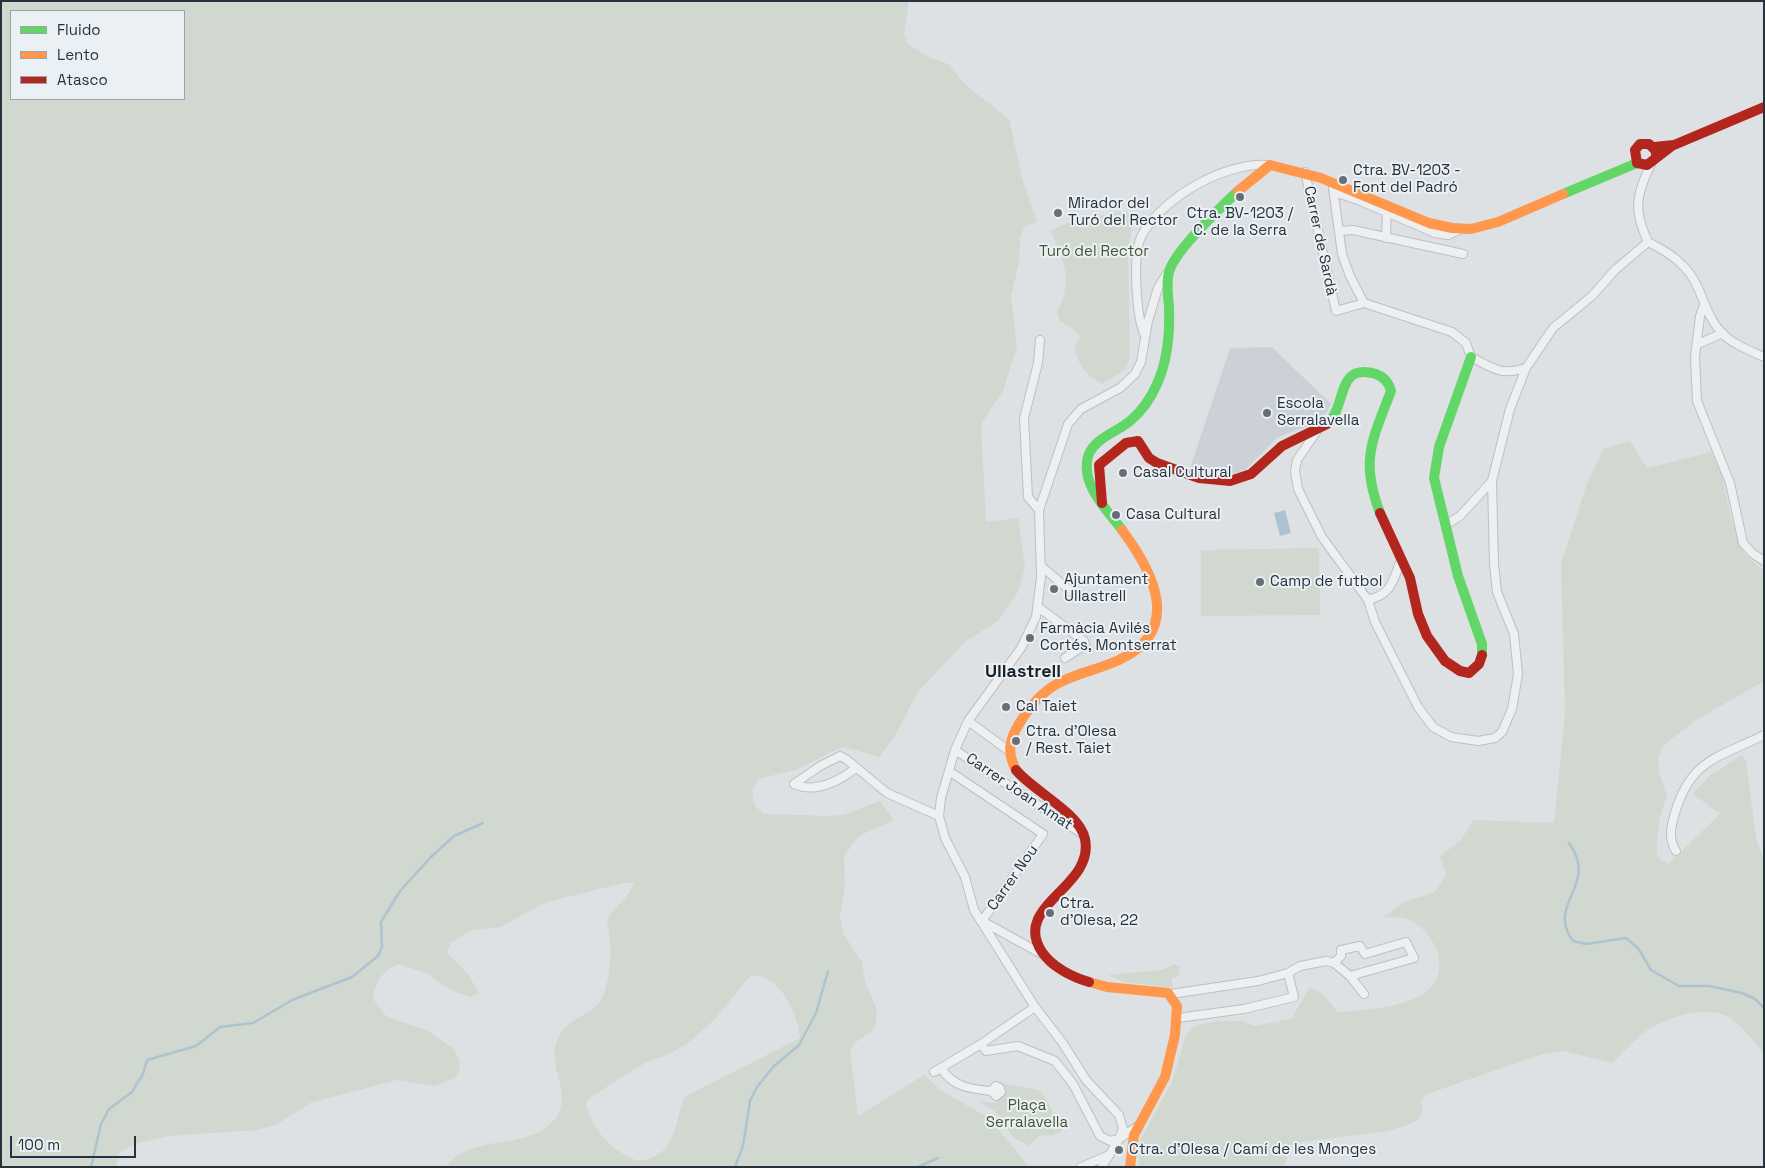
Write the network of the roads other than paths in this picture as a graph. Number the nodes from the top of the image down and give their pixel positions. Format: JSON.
{"nodes":[{"id":1,"x":1764,"y":107,"type":"edge"},
{"id":2,"x":1674,"y":145,"type":"junction"},
{"id":3,"x":1654,"y":147,"type":"junction"},
{"id":4,"x":1643,"y":160,"type":"junction"},
{"id":5,"x":1270,"y":166,"type":"junction"},
{"id":6,"x":1305,"y":172,"type":"junction"},
{"id":7,"x":1333,"y":187,"type":"junction"},
{"id":8,"x":1387,"y":208,"type":"junction"},
{"id":9,"x":1339,"y":230,"type":"junction"},
{"id":10,"x":1386,"y":238,"type":"junction"},
{"id":11,"x":1648,"y":242,"type":"junction"},
{"id":12,"x":1462,"y":254,"type":"dead end"},
{"id":13,"x":1167,"y":273,"type":"junction"},
{"id":14,"x":1364,"y":303,"type":"junction"},
{"id":15,"x":1704,"y":305,"type":"junction"},
{"id":16,"x":1723,"y":333,"type":"junction"},
{"id":17,"x":1145,"y":337,"type":"junction"},
{"id":18,"x":1040,"y":340,"type":"dead end"},
{"id":19,"x":1698,"y":344,"type":"junction"},
{"id":20,"x":1471,"y":357,"type":"junction"},
{"id":21,"x":1764,"y":357,"type":"edge"},
{"id":22,"x":1526,"y":368,"type":"junction"},
{"id":23,"x":1317,"y":432,"type":"junction"},
{"id":24,"x":1492,"y":481,"type":"junction"},
{"id":25,"x":1102,"y":504,"type":"junction"},
{"id":26,"x":1039,"y":510,"type":"junction"},
{"id":27,"x":1447,"y":524,"type":"junction"},
{"id":28,"x":1401,"y":560,"type":"junction"},
{"id":29,"x":1764,"y":560,"type":"edge"},
{"id":30,"x":1040,"y":566,"type":"junction"},
{"id":31,"x":1074,"y":594,"type":"dead end"},
{"id":32,"x":1368,"y":600,"type":"junction"},
{"id":33,"x":1038,"y":607,"type":"junction"},
{"id":34,"x":1065,"y":658,"type":"dead end"},
{"id":35,"x":968,"y":721,"type":"junction"},
{"id":36,"x":1764,"y":735,"type":"edge"},
{"id":37,"x":955,"y":750,"type":"junction"},
{"id":38,"x":1008,"y":751,"type":"junction"},
{"id":39,"x":856,"y":768,"type":"junction"},
{"id":40,"x":949,"y":772,"type":"junction"},
{"id":41,"x":939,"y":816,"type":"junction"},
{"id":42,"x":1082,"y":834,"type":"junction"},
{"id":43,"x":1676,"y":850,"type":"dead end"},
{"id":44,"x":982,"y":921,"type":"junction"},
{"id":45,"x":1040,"y":953,"type":"junction"},
{"id":46,"x":1334,"y":963,"type":"junction"},
{"id":47,"x":1288,"y":973,"type":"junction"},
{"id":48,"x":1350,"y":976,"type":"junction"},
{"id":49,"x":1171,"y":994,"type":"junction"},
{"id":50,"x":1364,"y":994,"type":"dead end"},
{"id":51,"x":1035,"y":1006,"type":"junction"},
{"id":52,"x":1178,"y":1018,"type":"junction"},
{"id":53,"x":981,"y":1044,"type":"junction"},
{"id":54,"x":991,"y":1091,"type":"dead end"},
{"id":55,"x":1139,"y":1125,"type":"junction"},
{"id":56,"x":1119,"y":1140,"type":"junction"},
{"id":57,"x":1106,"y":1163,"type":"edge"},
{"id":58,"x":1081,"y":1167,"type":"edge"},
{"id":59,"x":1130,"y":1167,"type":"edge"}],
"edges":[{"from":1,"to":2,"type":"street"},
{"from":2,"to":3,"type":"street"},
{"from":2,"to":4,"type":"street"},
{"from":3,"to":4,"type":"street"},
{"from":3,"to":4,"type":"street"},
{"from":4,"to":8,"type":"street"},
{"from":4,"to":11,"type":"street"},
{"from":5,"to":6,"type":"street"},
{"from":5,"to":13,"type":"street"},
{"from":5,"to":17,"type":"street"},
{"from":6,"to":7,"type":"street"},
{"from":6,"to":14,"type":"street","name":"Carrer de Sardà"},
{"from":7,"to":8,"type":"street"},
{"from":7,"to":9,"type":"street"},
{"from":8,"to":10,"type":"street"},
{"from":9,"to":10,"type":"street"},
{"from":9,"to":14,"type":"street"},
{"from":10,"to":12,"type":"street"},
{"from":11,"to":15,"type":"street"},
{"from":11,"to":22,"type":"street"},
{"from":13,"to":17,"type":"street"},
{"from":13,"to":25,"type":"street"},
{"from":14,"to":20,"type":"street"},
{"from":15,"to":16,"type":"street"},
{"from":15,"to":19,"type":"street"},
{"from":16,"to":19,"type":"street"},
{"from":16,"to":21,"type":"street"},
{"from":17,"to":26,"type":"street"},
{"from":18,"to":26,"type":"street"},
{"from":19,"to":29,"type":"street"},
{"from":20,"to":22,"type":"street"},
{"from":20,"to":27,"type":"street"},
{"from":22,"to":24,"type":"street"},
{"from":23,"to":25,"type":"street"},
{"from":23,"to":28,"type":"street"},
{"from":23,"to":32,"type":"street"},
{"from":24,"to":27,"type":"street"},
{"from":24,"to":32,"type":"street"},
{"from":25,"to":38,"type":"street"},
{"from":26,"to":30,"type":"street"},
{"from":27,"to":28,"type":"street"},
{"from":28,"to":32,"type":"street"},
{"from":30,"to":31,"type":"street"},
{"from":30,"to":33,"type":"street"},
{"from":33,"to":34,"type":"street"},
{"from":33,"to":35,"type":"street"},
{"from":35,"to":37,"type":"street"},
{"from":35,"to":38,"type":"street"},
{"from":36,"to":43,"type":"street"},
{"from":37,"to":40,"type":"street"},
{"from":37,"to":42,"type":"street","name":"Carrer Joan Amat"},
{"from":38,"to":42,"type":"street"},
{"from":39,"to":39,"type":"street"},
{"from":39,"to":41,"type":"street"},
{"from":40,"to":41,"type":"street"},
{"from":40,"to":44,"type":"street","name":"Carrer Nou"},
{"from":41,"to":44,"type":"street"},
{"from":42,"to":45,"type":"street"},
{"from":44,"to":45,"type":"street"},
{"from":44,"to":51,"type":"street"},
{"from":45,"to":49,"type":"street"},
{"from":46,"to":47,"type":"street"},
{"from":46,"to":48,"type":"street"},
{"from":46,"to":48,"type":"street"},
{"from":47,"to":49,"type":"street"},
{"from":47,"to":52,"type":"street"},
{"from":48,"to":50,"type":"street"},
{"from":49,"to":52,"type":"street"},
{"from":51,"to":53,"type":"street"},
{"from":51,"to":56,"type":"street"},
{"from":52,"to":55,"type":"street"},
{"from":53,"to":54,"type":"street"},
{"from":53,"to":56,"type":"street"},
{"from":55,"to":56,"type":"street"},
{"from":55,"to":59,"type":"street"},
{"from":56,"to":57,"type":"street"},
{"from":57,"to":58,"type":"street"}]}
